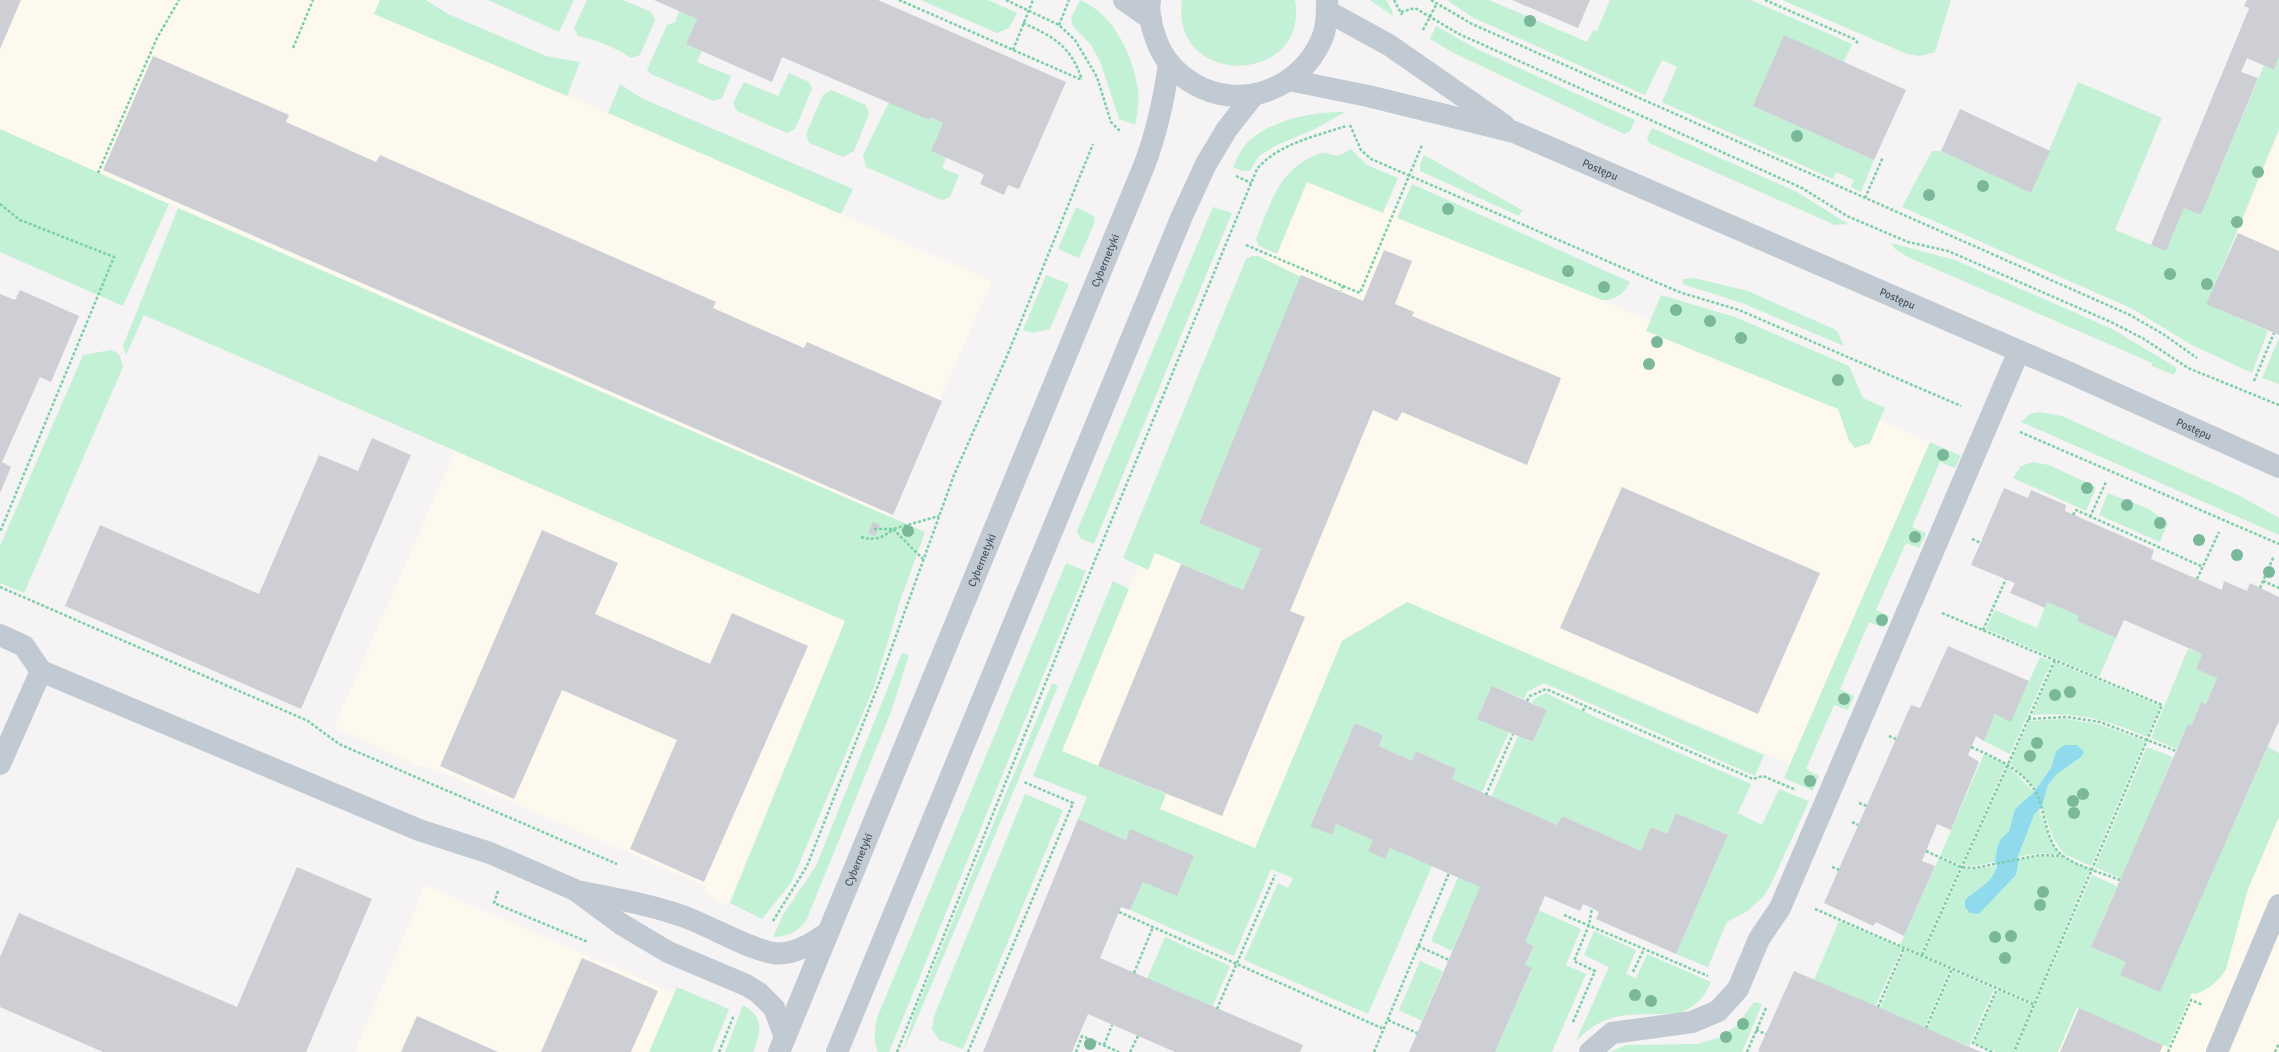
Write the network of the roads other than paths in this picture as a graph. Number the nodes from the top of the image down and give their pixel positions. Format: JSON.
{"nodes":[{"id":1,"x":1124,"y":0,"type":"edge"},
{"id":2,"x":1327,"y":5,"type":"edge"},
{"id":3,"x":1150,"y":10,"type":"edge"},
{"id":4,"x":1170,"y":64,"type":"junction"},
{"id":5,"x":1288,"y":80,"type":"junction"},
{"id":6,"x":1253,"y":96,"type":"junction"},
{"id":7,"x":1514,"y":132,"type":"junction"},
{"id":8,"x":2019,"y":351,"type":"junction"},
{"id":9,"x":2244,"y":453,"type":"junction"},
{"id":10,"x":2279,"y":457,"type":"edge"},
{"id":11,"x":2279,"y":467,"type":"edge"},
{"id":12,"x":2279,"y":483,"type":"edge"},
{"id":13,"x":0,"y":635,"type":"edge"},
{"id":14,"x":41,"y":671,"type":"junction"},
{"id":15,"x":0,"y":764,"type":"edge"},
{"id":16,"x":575,"y":890,"type":"junction"},
{"id":17,"x":2279,"y":905,"type":"edge"},
{"id":18,"x":828,"y":932,"type":"junction"},
{"id":19,"x":782,"y":1044,"type":"edge"},
{"id":20,"x":837,"y":1052,"type":"edge"},
{"id":21,"x":1590,"y":1052,"type":"edge"},
{"id":22,"x":2216,"y":1052,"type":"edge"}],
"edges":[{"from":1,"to":3,"type":"street"},
{"from":2,"to":5,"type":"street"},
{"from":2,"to":7,"type":"street","name":"Postępu"},
{"from":3,"to":4,"type":"street"},
{"from":4,"to":6,"type":"street"},
{"from":4,"to":18,"type":"street","name":"Cybernetyki"},
{"from":5,"to":6,"type":"street"},
{"from":5,"to":7,"type":"street","name":"Postępu"},
{"from":6,"to":20,"type":"street"},
{"from":7,"to":8,"type":"street","name":"Postępu"},
{"from":8,"to":9,"type":"street","name":"Postępu"},
{"from":8,"to":21,"type":"street"},
{"from":9,"to":10,"type":"street"},
{"from":9,"to":11,"type":"street","name":"Postępu"},
{"from":9,"to":12,"type":"street"},
{"from":13,"to":14,"type":"street"},
{"from":14,"to":15,"type":"street"},
{"from":14,"to":16,"type":"street"},
{"from":16,"to":18,"type":"street"},
{"from":16,"to":19,"type":"street"},
{"from":17,"to":22,"type":"street"},
{"from":18,"to":19,"type":"street","name":"Cybernetyki"}]}
